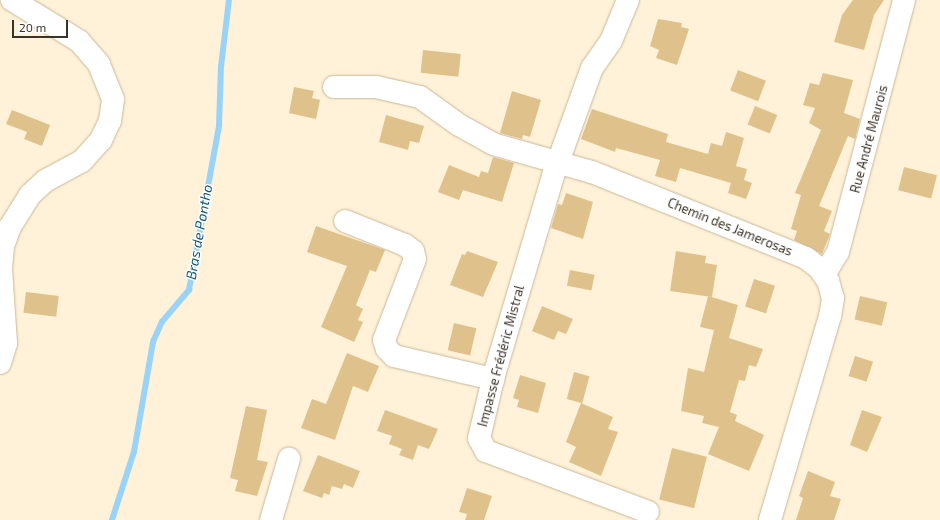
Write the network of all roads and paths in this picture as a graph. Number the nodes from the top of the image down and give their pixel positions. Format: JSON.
{"nodes":[{"id":1,"x":12,"y":0,"type":"edge"},
{"id":2,"x":628,"y":0,"type":"edge"},
{"id":3,"x":904,"y":0,"type":"edge"},
{"id":4,"x":334,"y":86,"type":"dead end"},
{"id":5,"x":558,"y":162,"type":"junction"},
{"id":6,"x":345,"y":221,"type":"dead end"},
{"id":7,"x":824,"y":275,"type":"junction"},
{"id":8,"x":0,"y":363,"type":"edge"},
{"id":9,"x":493,"y":379,"type":"junction"},
{"id":10,"x":289,"y":459,"type":"dead end"},
{"id":11,"x":648,"y":512,"type":"dead end"},
{"id":12,"x":271,"y":520,"type":"edge"},
{"id":13,"x":770,"y":520,"type":"edge"}],
"edges":[{"from":1,"to":8,"type":"street"},
{"from":2,"to":5,"type":"street"},
{"from":3,"to":7,"type":"street","name":"Rue André Maurois"},
{"from":4,"to":5,"type":"street","name":"Chemin des Jamerosas"},
{"from":5,"to":7,"type":"street","name":"Chemin des Jamerosas"},
{"from":5,"to":9,"type":"street","name":"Impasse Frédéric Mistral"},
{"from":6,"to":9,"type":"street"},
{"from":7,"to":13,"type":"street","name":"Chemin des Jamerosas"},
{"from":9,"to":11,"type":"street","name":"Impasse Frédéric Mistral"},
{"from":10,"to":12,"type":"street"}]}
